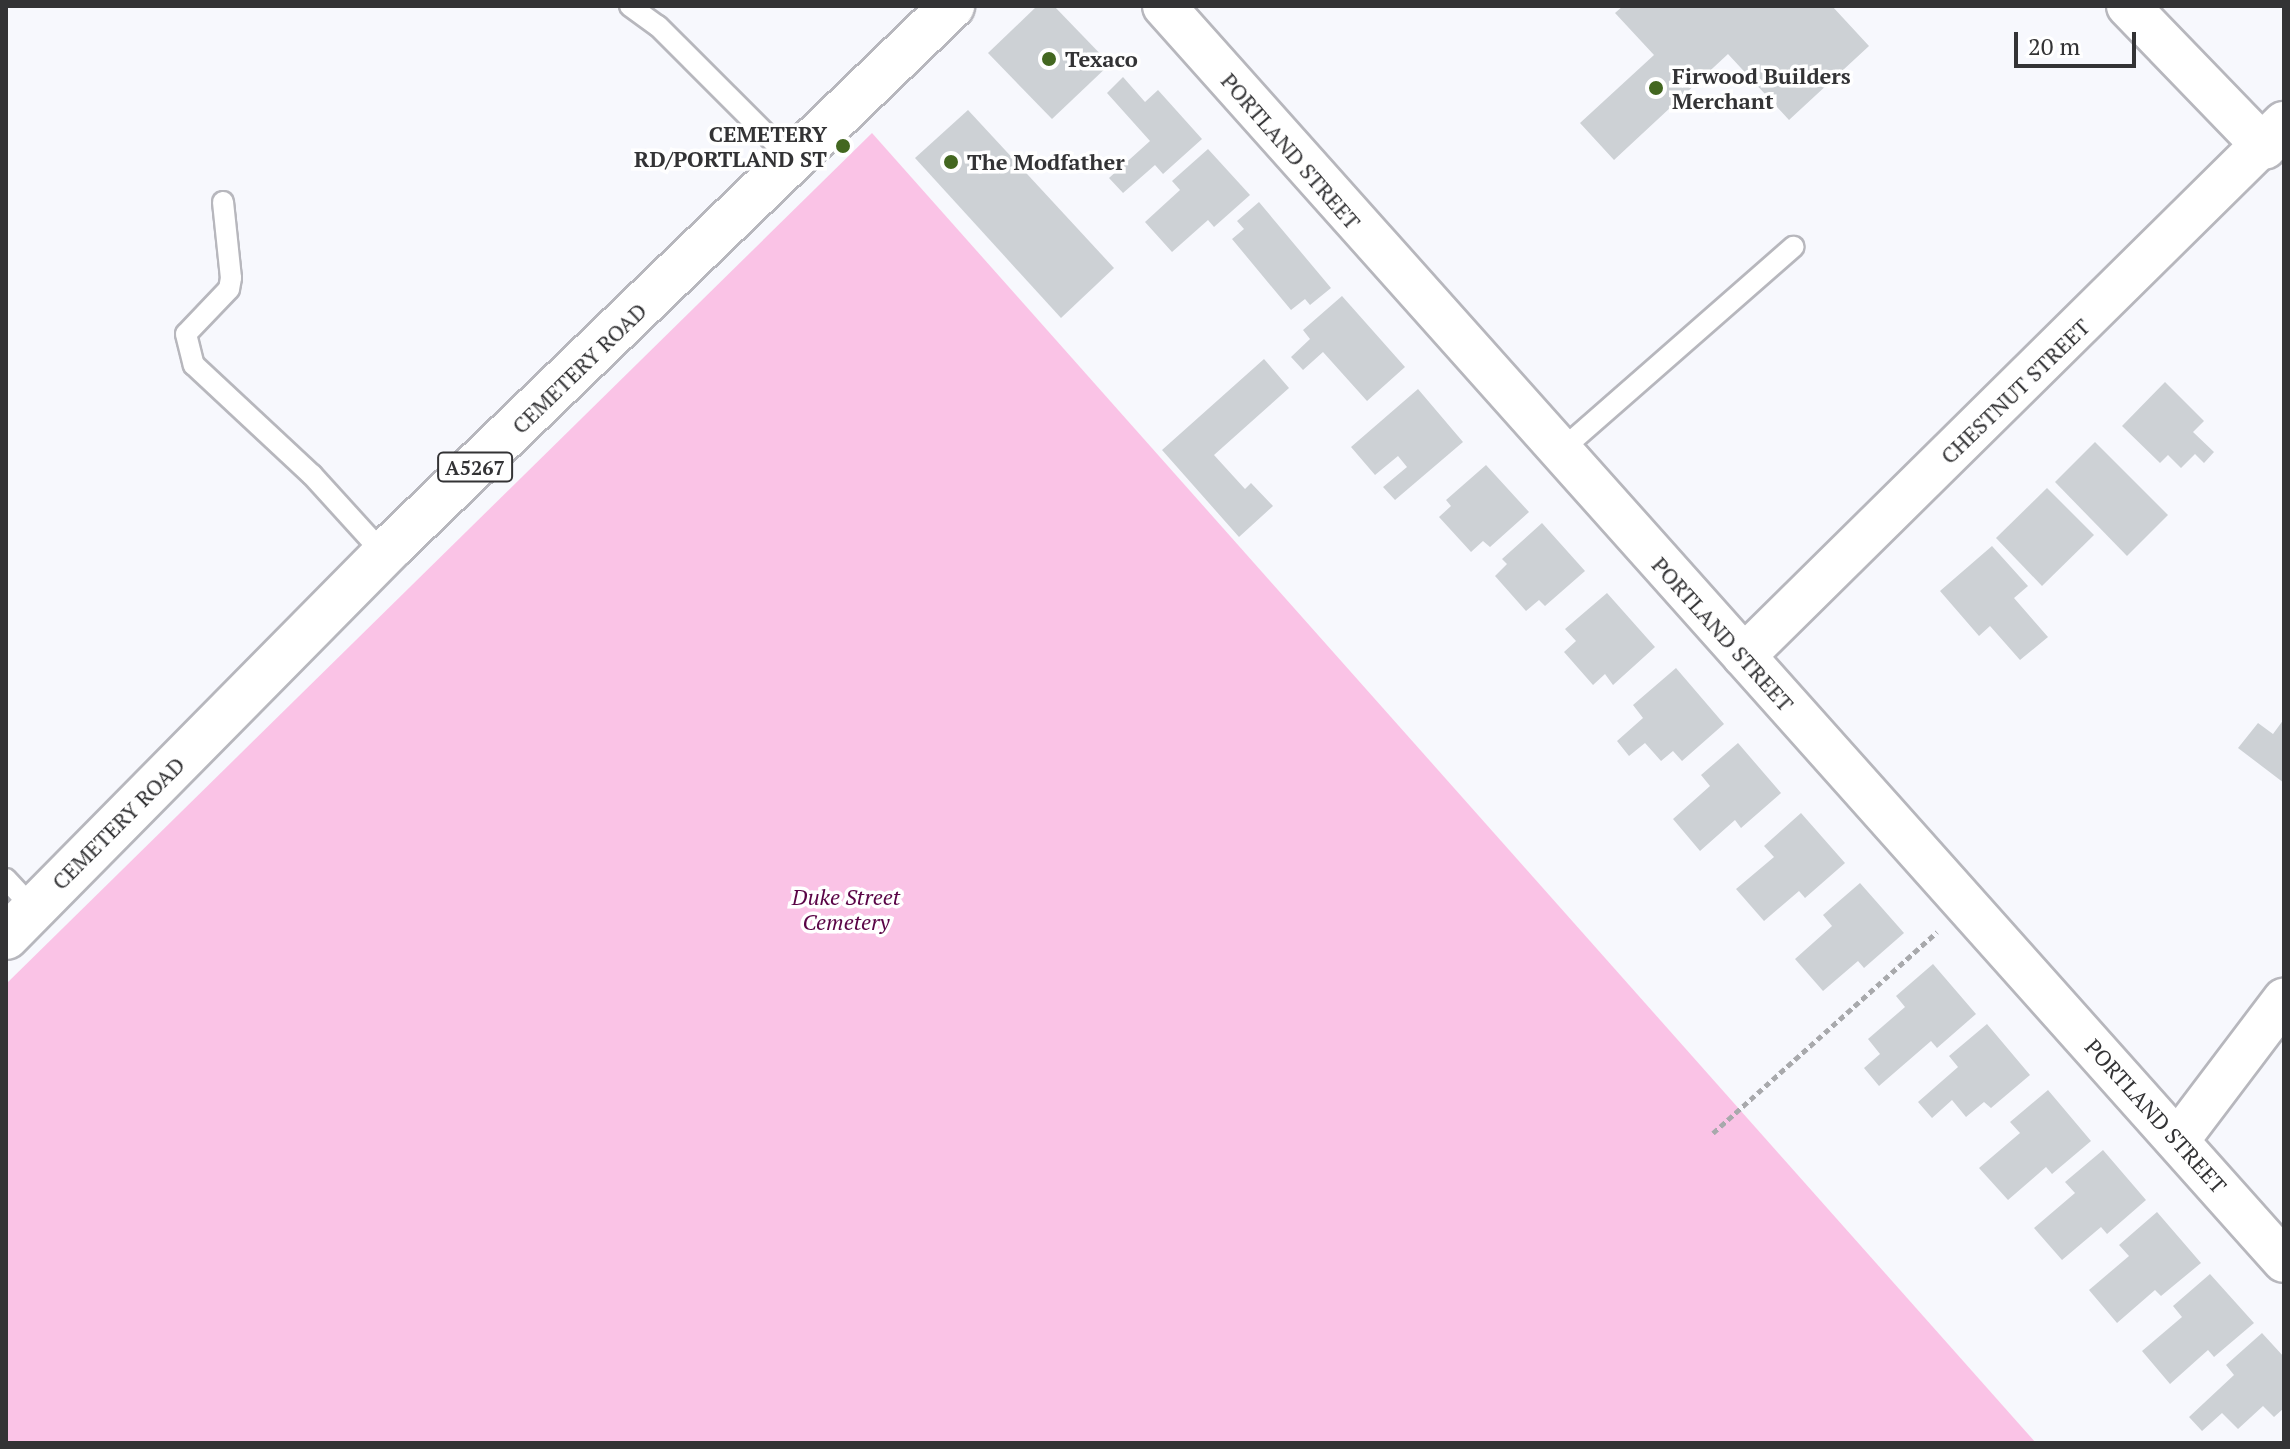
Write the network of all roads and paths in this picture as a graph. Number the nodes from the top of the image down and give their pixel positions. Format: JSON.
{"nodes":[{"id":1,"x":630,"y":6,"type":"edge"},
{"id":2,"x":952,"y":6,"type":"edge"},
{"id":3,"x":1164,"y":6,"type":"edge"},
{"id":4,"x":2128,"y":6,"type":"edge"},
{"id":5,"x":2274,"y":136,"type":"edge"},
{"id":6,"x":795,"y":163,"type":"junction"},
{"id":7,"x":223,"y":202,"type":"dead end"},
{"id":8,"x":1793,"y":247,"type":"dead end"},
{"id":9,"x":1558,"y":453,"type":"junction"},
{"id":10,"x":384,"y":554,"type":"junction"},
{"id":11,"x":1744,"y":656,"type":"junction"},
{"id":12,"x":1967,"y":905,"type":"junction"},
{"id":13,"x":15,"y":908,"type":"edge"},
{"id":14,"x":2284,"y":1000,"type":"edge"},
{"id":15,"x":1713,"y":1133,"type":"dead end"},
{"id":16,"x":2178,"y":1140,"type":"junction"},
{"id":17,"x":2284,"y":1261,"type":"edge"}],
"edges":[{"from":1,"to":6,"type":"lane"},
{"from":2,"to":6,"type":"main road","name":"CEMETERY ROAD","number":"A5267"},
{"from":3,"to":9,"type":"street","name":"PORTLAND STREET"},
{"from":4,"to":5,"type":"street"},
{"from":5,"to":11,"type":"street","name":"CHESTNUT STREET"},
{"from":6,"to":10,"type":"main road","name":"CEMETERY ROAD","number":"A5267"},
{"from":7,"to":10,"type":"lane"},
{"from":8,"to":9,"type":"lane"},
{"from":9,"to":11,"type":"street","name":"PORTLAND STREET"},
{"from":10,"to":13,"type":"main road","name":"CEMETERY ROAD","number":"A5267"},
{"from":11,"to":12,"type":"street","name":"PORTLAND STREET"},
{"from":12,"to":15,"type":"path"},
{"from":12,"to":16,"type":"street","name":"PORTLAND STREET"},
{"from":14,"to":16,"type":"street"},
{"from":16,"to":17,"type":"street","name":"PORTLAND STREET"}]}
